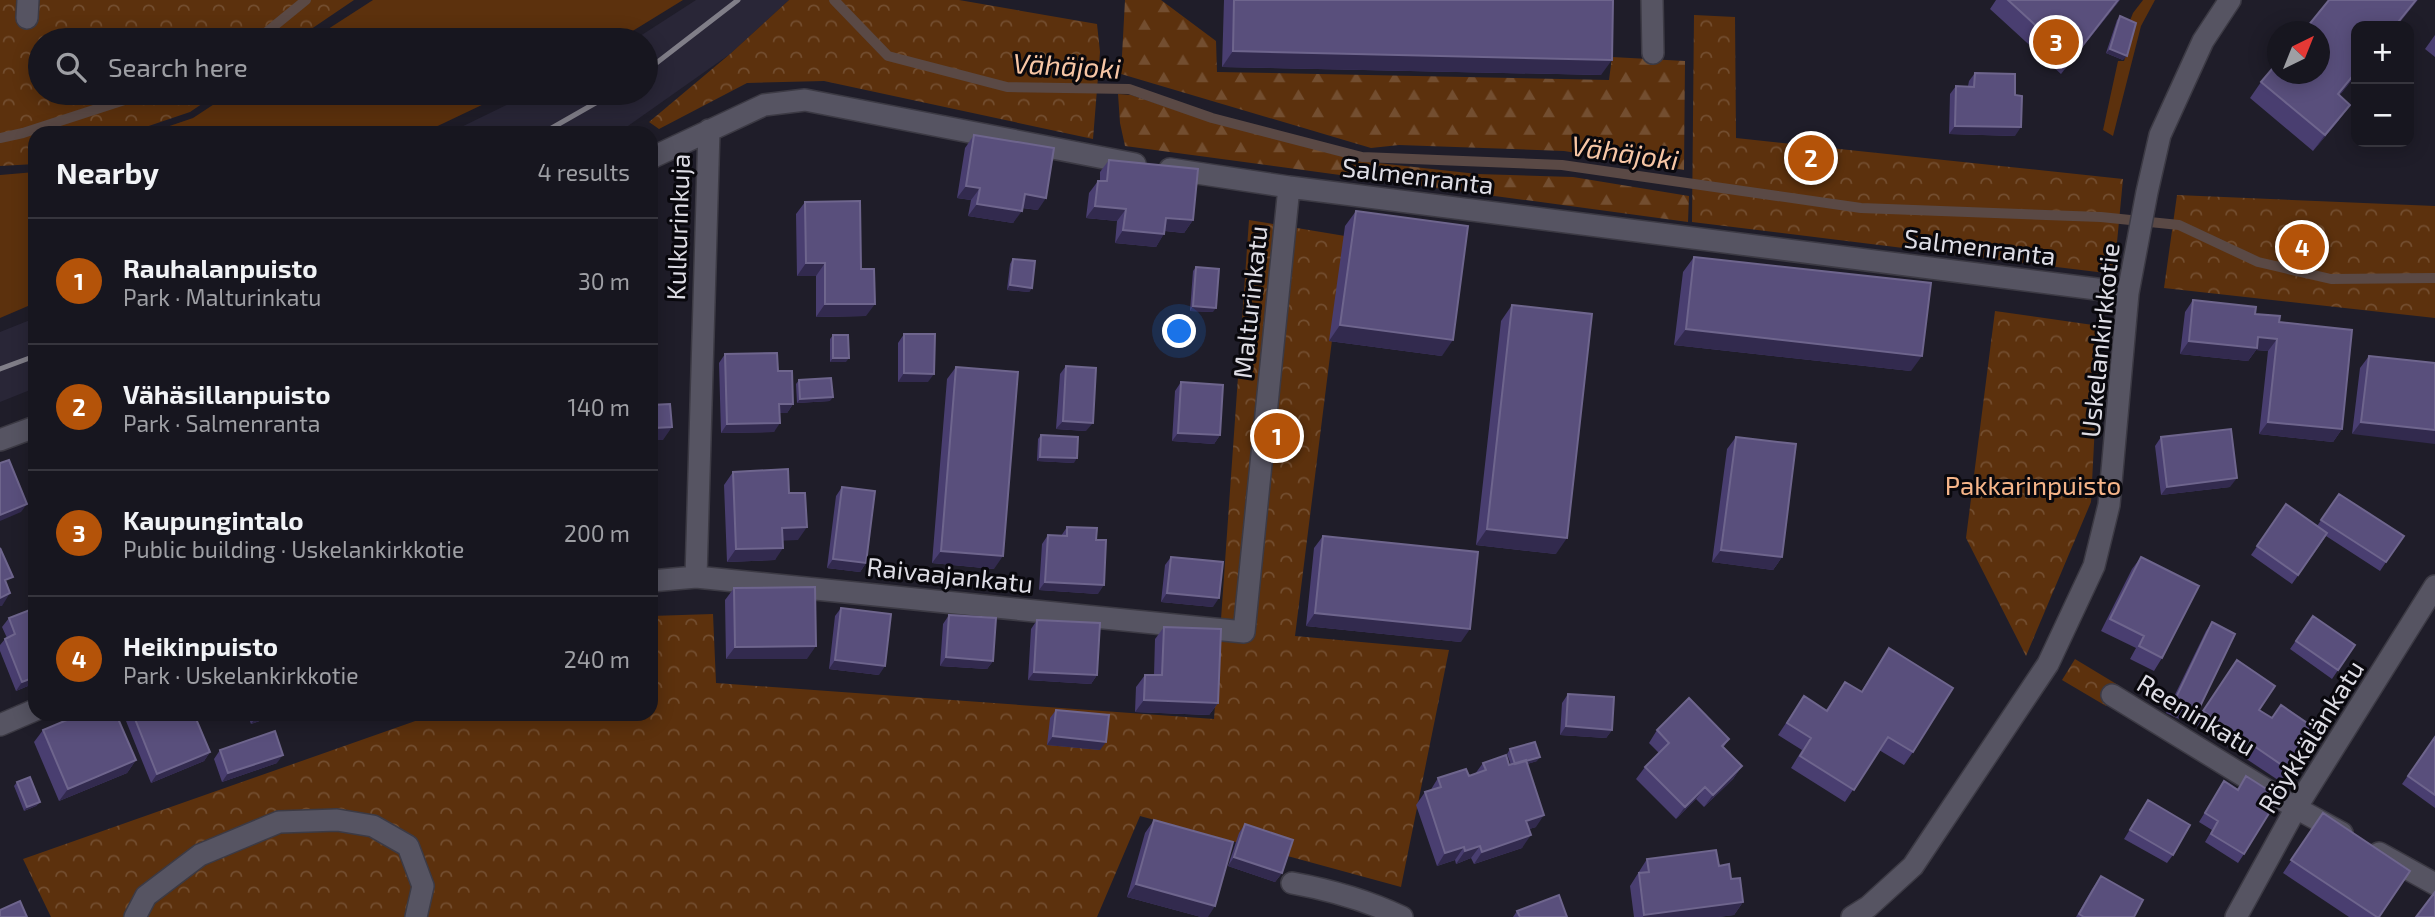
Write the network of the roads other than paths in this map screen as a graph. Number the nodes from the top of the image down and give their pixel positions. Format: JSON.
{"nodes":[{"id":1,"x":1652,"y":0,"type":"edge"},
{"id":2,"x":2230,"y":0,"type":"edge"},
{"id":3,"x":1653,"y":52,"type":"dead end"},
{"id":4,"x":709,"y":130,"type":"junction"},
{"id":5,"x":658,"y":155,"type":"edge"},
{"id":6,"x":1289,"y":187,"type":"junction"},
{"id":7,"x":2128,"y":293,"type":"junction"},
{"id":8,"x":28,"y":430,"type":"edge"},
{"id":9,"x":0,"y":440,"type":"edge"},
{"id":10,"x":696,"y":577,"type":"junction"},
{"id":11,"x":658,"y":580,"type":"edge"},
{"id":12,"x":2435,"y":586,"type":"edge"},
{"id":13,"x":1244,"y":632,"type":"joint"},
{"id":14,"x":2112,"y":695,"type":"dead end"},
{"id":15,"x":28,"y":713,"type":"edge"},
{"id":16,"x":0,"y":725,"type":"edge"},
{"id":17,"x":2296,"y":808,"type":"junction"},
{"id":18,"x":1292,"y":883,"type":"dead end"},
{"id":19,"x":2435,"y":884,"type":"edge"},
{"id":20,"x":135,"y":917,"type":"edge"},
{"id":21,"x":416,"y":917,"type":"edge"},
{"id":22,"x":1402,"y":917,"type":"edge"},
{"id":23,"x":1852,"y":917,"type":"edge"},
{"id":24,"x":2236,"y":917,"type":"edge"}],
"edges":[{"from":1,"to":3,"type":"street"},
{"from":2,"to":7,"type":"street","name":"Uskelankirkkotie"},
{"from":4,"to":5,"type":"street","name":"Salmenranta"},
{"from":4,"to":6,"type":"street","name":"Salmenranta"},
{"from":4,"to":10,"type":"street","name":"Kulkurinkuja"},
{"from":6,"to":7,"type":"street","name":"Salmenranta"},
{"from":6,"to":13,"type":"street","name":"Malturinkatu"},
{"from":7,"to":23,"type":"street","name":"Uskelankirkkotie"},
{"from":8,"to":9,"type":"street"},
{"from":10,"to":11,"type":"street","name":"Raivaajankatu"},
{"from":10,"to":13,"type":"street","name":"Raivaajankatu"},
{"from":12,"to":17,"type":"street","name":"Röykkälänkatu"},
{"from":14,"to":17,"type":"street","name":"Reeninkatu"},
{"from":15,"to":16,"type":"street"},
{"from":17,"to":19,"type":"street","name":"Reeninkatu"},
{"from":17,"to":24,"type":"street","name":"Röykkälänkatu"},
{"from":18,"to":22,"type":"street"},
{"from":20,"to":21,"type":"street"}]}
